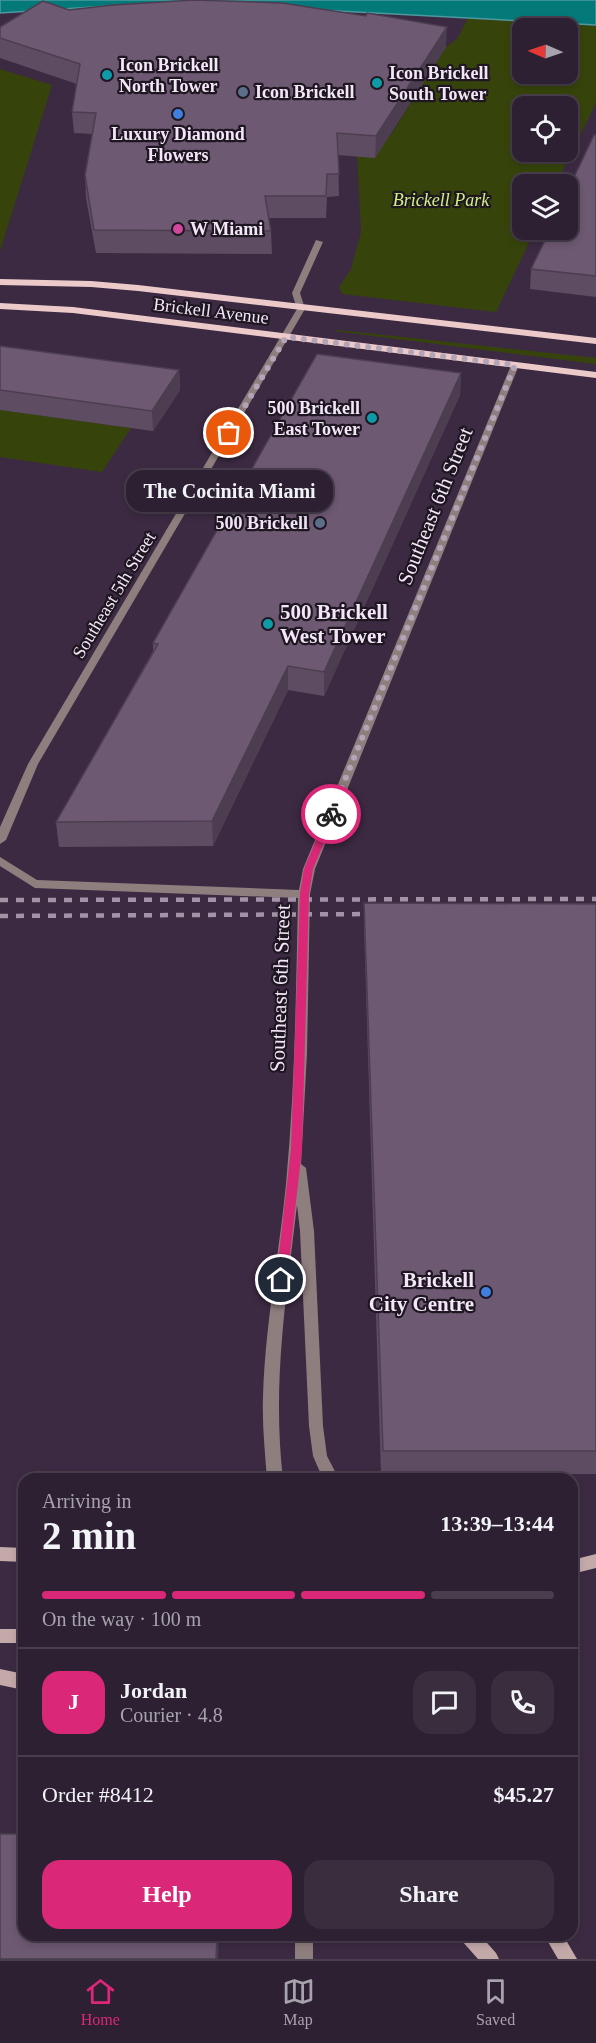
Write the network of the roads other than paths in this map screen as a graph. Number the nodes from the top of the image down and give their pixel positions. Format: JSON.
{"nodes":[{"id":1,"x":319,"y":242,"type":"dead end"},
{"id":2,"x":0,"y":282,"type":"edge"},
{"id":3,"x":0,"y":306,"type":"edge"},
{"id":4,"x":301,"y":309,"type":"junction"},
{"id":5,"x":286,"y":337,"type":"junction"},
{"id":6,"x":596,"y":340,"type":"edge"},
{"id":7,"x":515,"y":365,"type":"junction"},
{"id":8,"x":596,"y":375,"type":"edge"},
{"id":9,"x":0,"y":840,"type":"edge"},
{"id":10,"x":0,"y":861,"type":"edge"},
{"id":11,"x":304,"y":894,"type":"junction"},
{"id":12,"x":296,"y":1149,"type":"junction"},
{"id":13,"x":272,"y":1462,"type":"junction"},
{"id":14,"x":267,"y":1473,"type":"edge"},
{"id":15,"x":274,"y":1473,"type":"edge"},
{"id":16,"x":328,"y":1473,"type":"edge"},
{"id":17,"x":18,"y":1553,"type":"edge"},
{"id":18,"x":2,"y":1554,"type":"edge"},
{"id":19,"x":596,"y":1561,"type":"edge"},
{"id":20,"x":578,"y":1566,"type":"edge"},
{"id":21,"x":0,"y":1635,"type":"edge"},
{"id":22,"x":18,"y":1636,"type":"edge"},
{"id":23,"x":0,"y":1677,"type":"edge"},
{"id":24,"x":18,"y":1681,"type":"edge"},
{"id":25,"x":304,"y":1941,"type":"edge"},
{"id":26,"x":474,"y":1941,"type":"edge"},
{"id":27,"x":557,"y":1941,"type":"edge"},
{"id":28,"x":304,"y":1959,"type":"edge"},
{"id":29,"x":490,"y":1959,"type":"edge"},
{"id":30,"x":568,"y":1959,"type":"edge"}],
"edges":[{"from":1,"to":4,"type":"street","name":"Southeast 5th Street"},
{"from":2,"to":4,"type":"main road","name":"Brickell Avenue"},
{"from":3,"to":5,"type":"main road","name":"Brickell Avenue"},
{"from":4,"to":5,"type":"street","name":"Southeast 5th Street"},
{"from":4,"to":6,"type":"main road","name":"Brickell Avenue"},
{"from":5,"to":7,"type":"main road","name":"Brickell Avenue"},
{"from":5,"to":9,"type":"street","name":"Southeast 5th Street"},
{"from":7,"to":8,"type":"main road","name":"Brickell Avenue"},
{"from":7,"to":11,"type":"street","name":"Southeast 6th Street"},
{"from":10,"to":11,"type":"street"},
{"from":11,"to":12,"type":"street","name":"Southeast 6th Street"},
{"from":12,"to":13,"type":"street","name":"Southeast 6th Street"},
{"from":12,"to":16,"type":"street","name":"Southeast 6th Street"},
{"from":13,"to":14,"type":"street"},
{"from":13,"to":15,"type":"street","name":"Southeast 6th Street"},
{"from":17,"to":18,"type":"main road"},
{"from":19,"to":20,"type":"main road"},
{"from":21,"to":22,"type":"main road"},
{"from":23,"to":24,"type":"main road"},
{"from":25,"to":28,"type":"street"},
{"from":26,"to":29,"type":"main road"},
{"from":27,"to":30,"type":"main road"}]}
